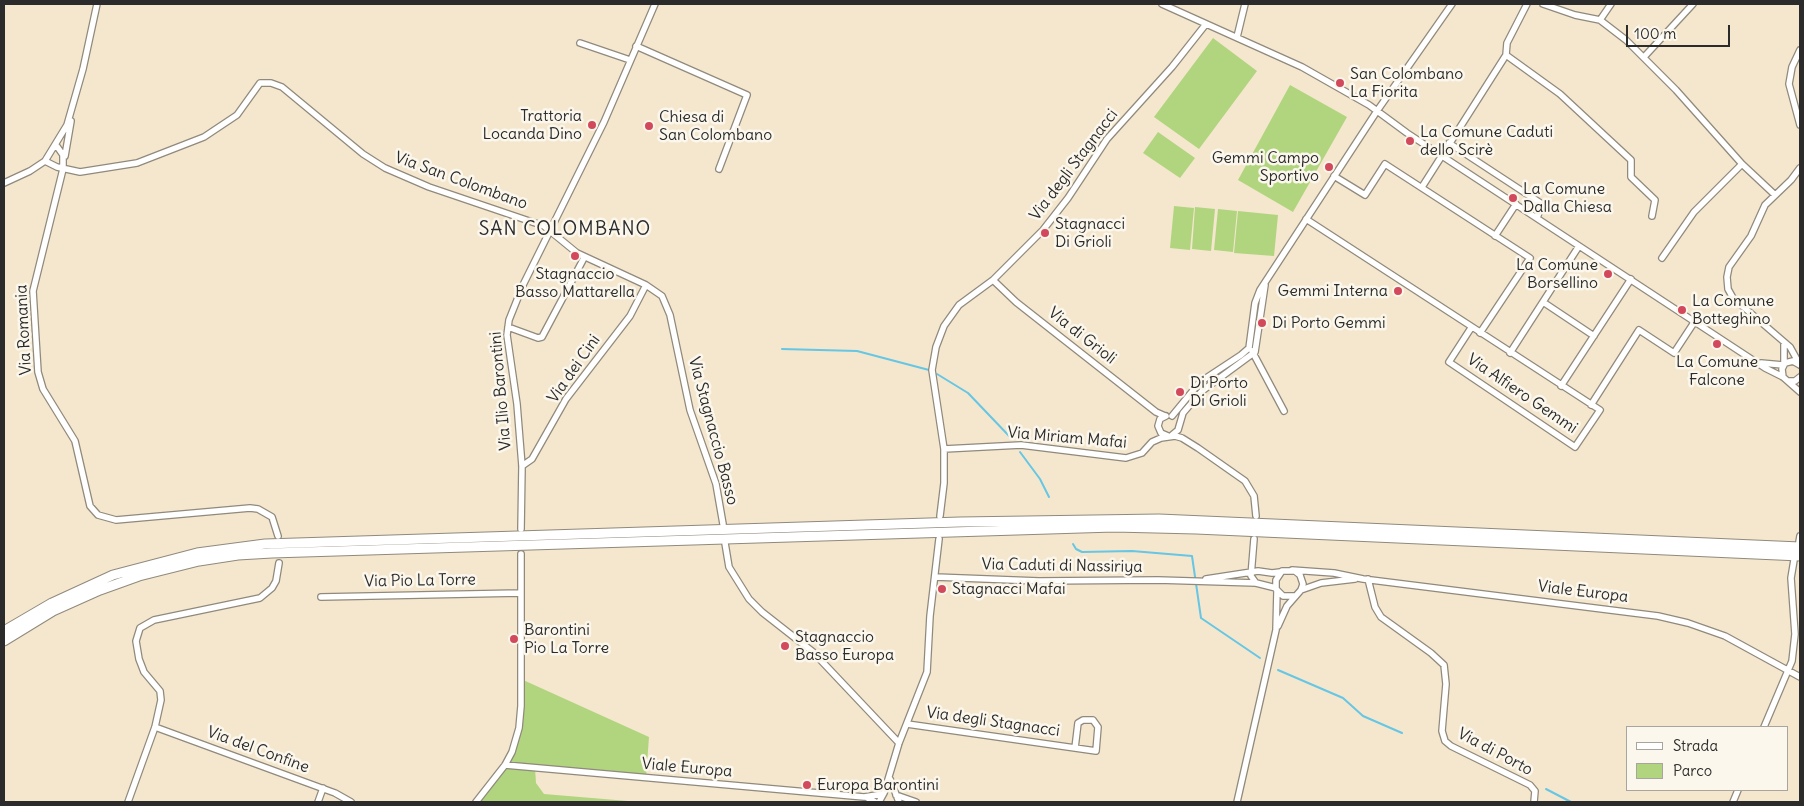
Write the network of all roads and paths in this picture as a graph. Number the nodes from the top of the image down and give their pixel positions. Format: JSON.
{"nodes":[{"id":1,"x":97,"y":4,"type":"edge"},
{"id":2,"x":654,"y":4,"type":"edge"},
{"id":3,"x":1162,"y":4,"type":"edge"},
{"id":4,"x":1245,"y":4,"type":"edge"},
{"id":5,"x":1452,"y":4,"type":"edge"},
{"id":6,"x":1527,"y":4,"type":"edge"},
{"id":7,"x":1542,"y":4,"type":"edge"},
{"id":8,"x":1611,"y":4,"type":"edge"},
{"id":9,"x":1693,"y":4,"type":"edge"},
{"id":10,"x":1600,"y":20,"type":"junction"},
{"id":11,"x":1206,"y":24,"type":"junction"},
{"id":12,"x":1237,"y":37,"type":"junction"},
{"id":13,"x":580,"y":43,"type":"dead end"},
{"id":14,"x":636,"y":46,"type":"junction"},
{"id":15,"x":1800,"y":50,"type":"edge"},
{"id":16,"x":1506,"y":54,"type":"junction"},
{"id":17,"x":1644,"y":57,"type":"junction"},
{"id":18,"x":630,"y":60,"type":"junction"},
{"id":19,"x":73,"y":108,"type":"junction"},
{"id":20,"x":1377,"y":111,"type":"junction"},
{"id":21,"x":1800,"y":125,"type":"edge"},
{"id":22,"x":1449,"y":143,"type":"junction"},
{"id":23,"x":56,"y":145,"type":"junction"},
{"id":24,"x":1442,"y":155,"type":"junction"},
{"id":25,"x":64,"y":160,"type":"junction"},
{"id":26,"x":45,"y":161,"type":"junction"},
{"id":27,"x":1742,"y":164,"type":"junction"},
{"id":28,"x":1800,"y":168,"type":"edge"},
{"id":29,"x":63,"y":169,"type":"junction"},
{"id":30,"x":719,"y":169,"type":"dead end"},
{"id":31,"x":1334,"y":176,"type":"junction"},
{"id":32,"x":4,"y":183,"type":"edge"},
{"id":33,"x":1422,"y":188,"type":"junction"},
{"id":34,"x":1774,"y":194,"type":"junction"},
{"id":35,"x":1516,"y":204,"type":"junction"},
{"id":36,"x":1652,"y":216,"type":"dead end"},
{"id":37,"x":1537,"y":218,"type":"junction"},
{"id":38,"x":1306,"y":219,"type":"junction"},
{"id":39,"x":552,"y":231,"type":"junction"},
{"id":40,"x":1495,"y":236,"type":"junction"},
{"id":41,"x":1579,"y":246,"type":"junction"},
{"id":42,"x":584,"y":258,"type":"junction"},
{"id":43,"x":1662,"y":258,"type":"dead end"},
{"id":44,"x":993,"y":280,"type":"junction"},
{"id":45,"x":1631,"y":280,"type":"junction"},
{"id":46,"x":646,"y":285,"type":"junction"},
{"id":47,"x":1264,"y":285,"type":"junction"},
{"id":48,"x":1543,"y":302,"type":"junction"},
{"id":49,"x":1694,"y":321,"type":"junction"},
{"id":50,"x":508,"y":327,"type":"junction"},
{"id":51,"x":1471,"y":328,"type":"junction"},
{"id":52,"x":1480,"y":333,"type":"junction"},
{"id":53,"x":1594,"y":336,"type":"junction"},
{"id":54,"x":1784,"y":344,"type":"junction"},
{"id":55,"x":1250,"y":346,"type":"junction"},
{"id":56,"x":1510,"y":353,"type":"junction"},
{"id":57,"x":1253,"y":354,"type":"junction"},
{"id":58,"x":1758,"y":363,"type":"junction"},
{"id":59,"x":1784,"y":364,"type":"junction"},
{"id":60,"x":1800,"y":365,"type":"edge"},
{"id":61,"x":1800,"y":377,"type":"edge"},
{"id":62,"x":1786,"y":379,"type":"junction"},
{"id":63,"x":1561,"y":386,"type":"junction"},
{"id":64,"x":1800,"y":392,"type":"edge"},
{"id":65,"x":1591,"y":404,"type":"junction"},
{"id":66,"x":1284,"y":410,"type":"dead end"},
{"id":67,"x":1156,"y":412,"type":"junction"},
{"id":68,"x":1168,"y":416,"type":"junction"},
{"id":69,"x":1158,"y":425,"type":"junction"},
{"id":70,"x":1178,"y":426,"type":"junction"},
{"id":71,"x":1170,"y":436,"type":"junction"},
{"id":72,"x":1182,"y":438,"type":"junction"},
{"id":73,"x":1152,"y":442,"type":"junction"},
{"id":74,"x":944,"y":449,"type":"junction"},
{"id":75,"x":522,"y":466,"type":"junction"},
{"id":76,"x":940,"y":516,"type":"dead end"},
{"id":77,"x":1256,"y":516,"type":"dead end"},
{"id":78,"x":723,"y":524,"type":"dead end"},
{"id":79,"x":521,"y":529,"type":"dead end"},
{"id":80,"x":278,"y":536,"type":"dead end"},
{"id":81,"x":938,"y":538,"type":"dead end"},
{"id":82,"x":1254,"y":539,"type":"dead end"},
{"id":83,"x":1800,"y":542,"type":"edge"},
{"id":84,"x":725,"y":543,"type":"dead end"},
{"id":85,"x":521,"y":554,"type":"dead end"},
{"id":86,"x":1252,"y":555,"type":"junction"},
{"id":87,"x":1797,"y":558,"type":"edge"},
{"id":88,"x":279,"y":563,"type":"dead end"},
{"id":89,"x":1292,"y":570,"type":"junction"},
{"id":90,"x":1262,"y":571,"type":"junction"},
{"id":91,"x":1282,"y":571,"type":"junction"},
{"id":92,"x":1252,"y":573,"type":"junction"},
{"id":93,"x":935,"y":577,"type":"junction"},
{"id":94,"x":1366,"y":579,"type":"junction"},
{"id":95,"x":1190,"y":581,"type":"junction"},
{"id":96,"x":1256,"y":583,"type":"junction"},
{"id":97,"x":1277,"y":589,"type":"junction"},
{"id":98,"x":1301,"y":590,"type":"junction"},
{"id":99,"x":520,"y":593,"type":"junction"},
{"id":100,"x":1295,"y":596,"type":"junction"},
{"id":101,"x":321,"y":597,"type":"dead end"},
{"id":102,"x":1276,"y":630,"type":"junction"},
{"id":103,"x":4,"y":631,"type":"edge"},
{"id":104,"x":4,"y":641,"type":"edge"},
{"id":105,"x":1789,"y":671,"type":"junction"},
{"id":106,"x":1800,"y":677,"type":"edge"},
{"id":107,"x":907,"y":724,"type":"junction"},
{"id":108,"x":1764,"y":726,"type":"edge"},
{"id":109,"x":155,"y":727,"type":"junction"},
{"id":110,"x":900,"y":743,"type":"junction"},
{"id":111,"x":1075,"y":748,"type":"junction"},
{"id":112,"x":506,"y":765,"type":"junction"},
{"id":113,"x":890,"y":779,"type":"junction"},
{"id":114,"x":323,"y":788,"type":"junction"},
{"id":115,"x":883,"y":793,"type":"junction"},
{"id":116,"x":896,"y":794,"type":"junction"},
{"id":117,"x":866,"y":797,"type":"junction"},
{"id":118,"x":128,"y":802,"type":"edge"},
{"id":119,"x":318,"y":802,"type":"edge"},
{"id":120,"x":351,"y":802,"type":"edge"},
{"id":121,"x":476,"y":802,"type":"edge"},
{"id":122,"x":875,"y":802,"type":"edge"},
{"id":123,"x":879,"y":802,"type":"edge"},
{"id":124,"x":899,"y":802,"type":"edge"},
{"id":125,"x":912,"y":802,"type":"edge"},
{"id":126,"x":916,"y":802,"type":"edge"},
{"id":127,"x":1237,"y":802,"type":"edge"},
{"id":128,"x":1534,"y":802,"type":"edge"}],
"edges":[{"from":1,"to":19,"type":"street"},
{"from":2,"to":14,"type":"street"},
{"from":3,"to":11,"type":"street"},
{"from":4,"to":12,"type":"street"},
{"from":5,"to":20,"type":"street"},
{"from":6,"to":16,"type":"street"},
{"from":7,"to":10,"type":"street"},
{"from":8,"to":10,"type":"street"},
{"from":9,"to":17,"type":"street"},
{"from":10,"to":17,"type":"street"},
{"from":11,"to":12,"type":"street"},
{"from":11,"to":44,"type":"street","name":"Via degli Stagnacci"},
{"from":12,"to":20,"type":"street"},
{"from":13,"to":18,"type":"street"},
{"from":14,"to":18,"type":"street"},
{"from":14,"to":30,"type":"street"},
{"from":15,"to":21,"type":"street"},
{"from":16,"to":22,"type":"street"},
{"from":16,"to":36,"type":"street"},
{"from":17,"to":27,"type":"street"},
{"from":18,"to":39,"type":"street"},
{"from":19,"to":23,"type":"street"},
{"from":19,"to":25,"type":"street"},
{"from":20,"to":24,"type":"street"},
{"from":20,"to":31,"type":"street"},
{"from":22,"to":24,"type":"street"},
{"from":22,"to":37,"type":"street"},
{"from":23,"to":25,"type":"street"},
{"from":23,"to":26,"type":"street"},
{"from":24,"to":33,"type":"street"},
{"from":24,"to":35,"type":"street"},
{"from":25,"to":29,"type":"street"},
{"from":26,"to":29,"type":"street","name":"Via San Colombano"},
{"from":26,"to":32,"type":"street"},
{"from":27,"to":34,"type":"street"},
{"from":27,"to":43,"type":"street"},
{"from":28,"to":34,"type":"street"},
{"from":29,"to":39,"type":"street","name":"Via San Colombano"},
{"from":29,"to":80,"type":"street","name":"Via Romania"},
{"from":31,"to":33,"type":"street"},
{"from":31,"to":38,"type":"street"},
{"from":33,"to":40,"type":"street"},
{"from":34,"to":54,"type":"street"},
{"from":35,"to":37,"type":"street"},
{"from":35,"to":40,"type":"street"},
{"from":37,"to":41,"type":"street"},
{"from":38,"to":47,"type":"street"},
{"from":38,"to":51,"type":"street","name":"Via Alfiero Gemmi"},
{"from":39,"to":42,"type":"street","name":"Via Stagnaccio Basso"},
{"from":39,"to":50,"type":"street","name":"Via Ilio Barontini"},
{"from":40,"to":52,"type":"street"},
{"from":41,"to":45,"type":"street"},
{"from":41,"to":48,"type":"street"},
{"from":42,"to":46,"type":"street","name":"Via Stagnaccio Basso"},
{"from":42,"to":50,"type":"street"},
{"from":44,"to":67,"type":"street","name":"Via di Grioli"},
{"from":44,"to":74,"type":"street","name":"Via degli Stagnacci"},
{"from":45,"to":49,"type":"street"},
{"from":45,"to":53,"type":"street"},
{"from":46,"to":75,"type":"street","name":"Via dei Cini"},
{"from":46,"to":78,"type":"street","name":"Via Stagnaccio Basso"},
{"from":47,"to":55,"type":"street"},
{"from":47,"to":57,"type":"street"},
{"from":48,"to":53,"type":"street"},
{"from":48,"to":56,"type":"street"},
{"from":49,"to":58,"type":"street"},
{"from":49,"to":65,"type":"street"},
{"from":50,"to":75,"type":"street","name":"Via Ilio Barontini"},
{"from":51,"to":52,"type":"street","name":"Via Alfiero Gemmi"},
{"from":51,"to":65,"type":"street","name":"Via Alfiero Gemmi"},
{"from":52,"to":56,"type":"street","name":"Via Alfiero Gemmi"},
{"from":53,"to":63,"type":"street"},
{"from":54,"to":59,"type":"street"},
{"from":54,"to":60,"type":"street"},
{"from":55,"to":57,"type":"street"},
{"from":55,"to":68,"type":"street"},
{"from":56,"to":63,"type":"street","name":"Via Alfiero Gemmi"},
{"from":57,"to":66,"type":"street"},
{"from":57,"to":70,"type":"street"},
{"from":58,"to":59,"type":"street"},
{"from":58,"to":62,"type":"street"},
{"from":59,"to":60,"type":"street"},
{"from":59,"to":62,"type":"street"},
{"from":61,"to":62,"type":"street"},
{"from":62,"to":64,"type":"street"},
{"from":63,"to":65,"type":"street","name":"Via Alfiero Gemmi"},
{"from":67,"to":68,"type":"street","name":"Via di Grioli"},
{"from":67,"to":69,"type":"street"},
{"from":68,"to":69,"type":"street"},
{"from":68,"to":70,"type":"street"},
{"from":69,"to":71,"type":"street"},
{"from":69,"to":73,"type":"street"},
{"from":70,"to":71,"type":"street"},
{"from":70,"to":72,"type":"street"},
{"from":71,"to":72,"type":"street"},
{"from":71,"to":73,"type":"street","name":"Via Miriam Mafai"},
{"from":72,"to":77,"type":"street"},
{"from":73,"to":74,"type":"street","name":"Via Miriam Mafai"},
{"from":74,"to":76,"type":"street","name":"Via degli Stagnacci"},
{"from":75,"to":79,"type":"street","name":"Via Ilio Barontini"},
{"from":81,"to":93,"type":"street","name":"Via degli Stagnacci"},
{"from":82,"to":86,"type":"street"},
{"from":83,"to":103,"type":"highway"},
{"from":84,"to":110,"type":"street"},
{"from":85,"to":99,"type":"street"},
{"from":86,"to":90,"type":"street"},
{"from":86,"to":92,"type":"street"},
{"from":87,"to":104,"type":"highway"},
{"from":87,"to":105,"type":"street"},
{"from":88,"to":109,"type":"street"},
{"from":89,"to":91,"type":"street"},
{"from":89,"to":94,"type":"street","name":"Viale Europa"},
{"from":89,"to":98,"type":"street"},
{"from":90,"to":91,"type":"street"},
{"from":90,"to":92,"type":"street"},
{"from":91,"to":97,"type":"street"},
{"from":92,"to":95,"type":"street","name":"Via Caduti di Nassiriya"},
{"from":92,"to":96,"type":"street"},
{"from":93,"to":95,"type":"street","name":"Via Caduti di Nassiriya"},
{"from":93,"to":107,"type":"street","name":"Via degli Stagnacci"},
{"from":94,"to":98,"type":"street","name":"Viale Europa"},
{"from":94,"to":105,"type":"street","name":"Viale Europa"},
{"from":94,"to":128,"type":"street","name":"Via di Porto"},
{"from":95,"to":96,"type":"street","name":"Via Caduti di Nassiriya"},
{"from":96,"to":97,"type":"street"},
{"from":97,"to":100,"type":"street"},
{"from":97,"to":102,"type":"street"},
{"from":98,"to":100,"type":"street"},
{"from":99,"to":101,"type":"street","name":"Via Pio La Torre"},
{"from":99,"to":112,"type":"street"},
{"from":100,"to":102,"type":"street"},
{"from":102,"to":127,"type":"street"},
{"from":105,"to":106,"type":"street","name":"Viale Europa"},
{"from":105,"to":108,"type":"street"},
{"from":107,"to":110,"type":"street","name":"Via degli Stagnacci"},
{"from":107,"to":111,"type":"street","name":"Via degli Stagnacci"},
{"from":109,"to":114,"type":"street","name":"Via del Confine"},
{"from":109,"to":118,"type":"street"},
{"from":110,"to":113,"type":"street","name":"Via degli Stagnacci"},
{"from":111,"to":111,"type":"street","name":"Via degli Stagnacci"},
{"from":112,"to":117,"type":"street","name":"Viale Europa"},
{"from":112,"to":121,"type":"street"},
{"from":113,"to":115,"type":"street","name":"Via degli Stagnacci"},
{"from":113,"to":116,"type":"street"},
{"from":114,"to":119,"type":"street"},
{"from":114,"to":120,"type":"street","name":"Via del Confine"},
{"from":115,"to":116,"type":"street"},
{"from":115,"to":117,"type":"street","name":"Viale Europa"},
{"from":115,"to":123,"type":"street","name":"Via degli Stagnacci"},
{"from":116,"to":124,"type":"street"},
{"from":116,"to":125,"type":"street"},
{"from":117,"to":122,"type":"street","name":"Viale Europa"},
{"from":125,"to":126,"type":"street"}]}
